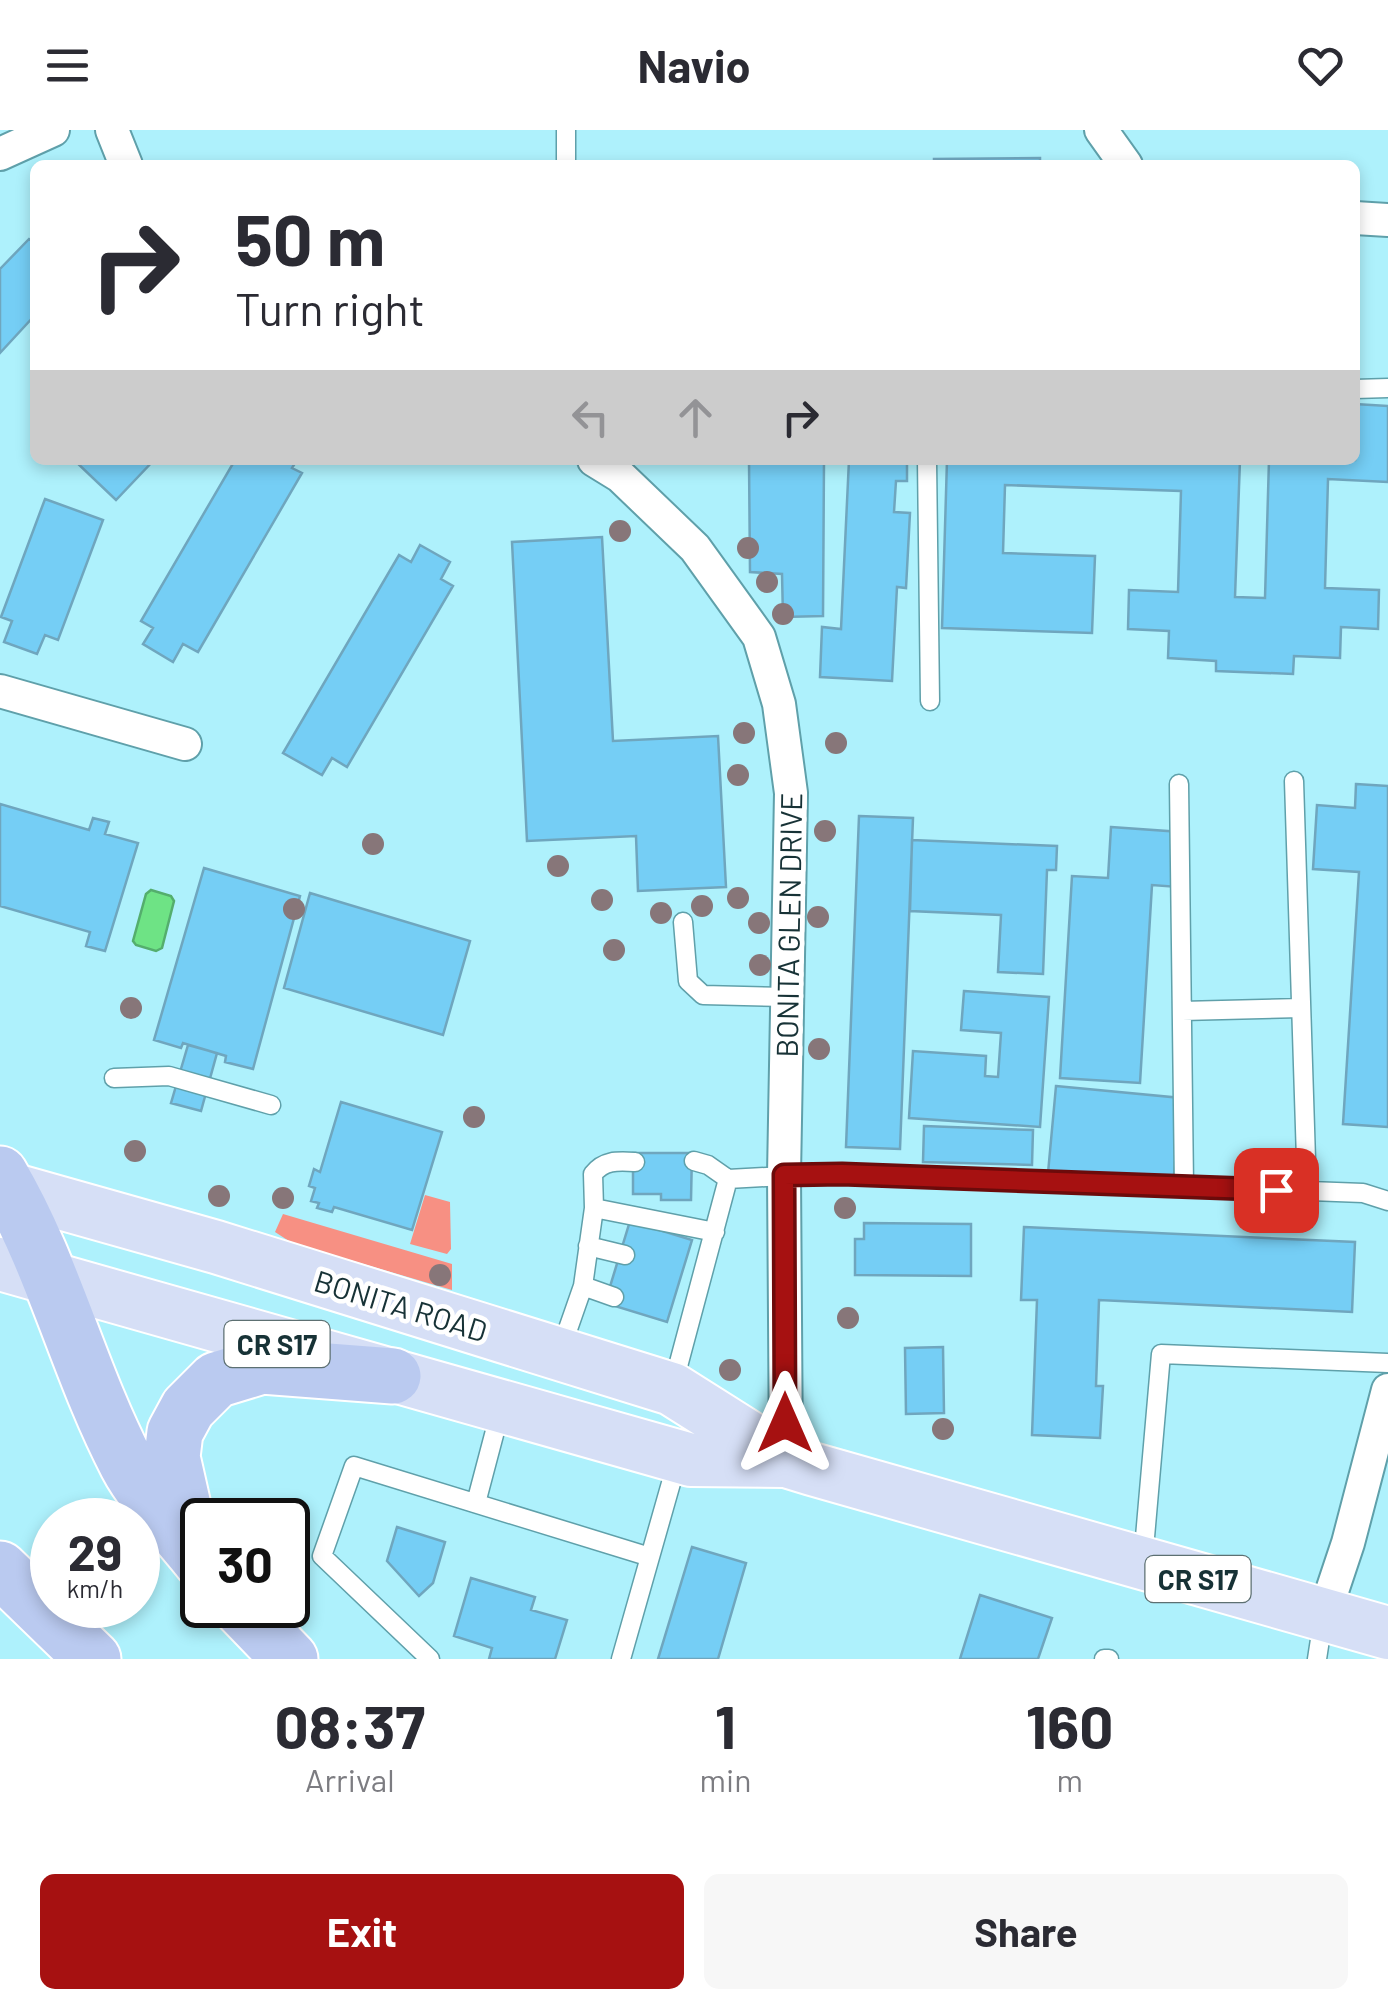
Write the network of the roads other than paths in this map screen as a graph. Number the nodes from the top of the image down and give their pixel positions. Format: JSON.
{"nodes":[{"id":1,"x":53,"y":130,"type":"edge"},
{"id":2,"x":112,"y":130,"type":"edge"},
{"id":3,"x":566,"y":130,"type":"edge"},
{"id":4,"x":1102,"y":130,"type":"edge"},
{"id":5,"x":0,"y":154,"type":"edge"},
{"id":6,"x":124,"y":160,"type":"edge"},
{"id":7,"x":566,"y":160,"type":"edge"},
{"id":8,"x":1123,"y":160,"type":"edge"},
{"id":9,"x":1360,"y":218,"type":"edge"},
{"id":10,"x":1388,"y":220,"type":"edge"},
{"id":11,"x":1388,"y":388,"type":"edge"},
{"id":12,"x":1360,"y":389,"type":"edge"},
{"id":13,"x":602,"y":465,"type":"edge"},
{"id":14,"x":928,"y":465,"type":"edge"},
{"id":15,"x":0,"y":691,"type":"edge"},
{"id":16,"x":930,"y":701,"type":"dead end"},
{"id":17,"x":185,"y":744,"type":"dead end"},
{"id":18,"x":1294,"y":781,"type":"dead end"},
{"id":19,"x":1179,"y":784,"type":"dead end"},
{"id":20,"x":684,"y":922,"type":"dead end"},
{"id":21,"x":788,"y":998,"type":"junction"},
{"id":22,"x":1301,"y":1008,"type":"junction"},
{"id":23,"x":1182,"y":1011,"type":"junction"},
{"id":24,"x":114,"y":1078,"type":"dead end"},
{"id":25,"x":271,"y":1105,"type":"dead end"},
{"id":26,"x":694,"y":1161,"type":"dead end"},
{"id":27,"x":635,"y":1162,"type":"dead end"},
{"id":28,"x":784,"y":1175,"type":"junction"},
{"id":29,"x":728,"y":1179,"type":"junction"},
{"id":30,"x":3,"y":1183,"type":"edge"},
{"id":31,"x":1184,"y":1186,"type":"junction"},
{"id":32,"x":1307,"y":1191,"type":"junction"},
{"id":33,"x":1388,"y":1201,"type":"edge"},
{"id":34,"x":594,"y":1208,"type":"junction"},
{"id":35,"x":715,"y":1232,"type":"junction"},
{"id":36,"x":588,"y":1246,"type":"junction"},
{"id":37,"x":625,"y":1255,"type":"dead end"},
{"id":38,"x":0,"y":1264,"type":"edge"},
{"id":39,"x":53,"y":1280,"type":"junction"},
{"id":40,"x":582,"y":1286,"type":"junction"},
{"id":41,"x":614,"y":1298,"type":"dead end"},
{"id":42,"x":673,"y":1316,"type":"dead end"},
{"id":43,"x":692,"y":1322,"type":"junction"},
{"id":44,"x":559,"y":1354,"type":"junction"},
{"id":45,"x":1388,"y":1362,"type":"edge"},
{"id":46,"x":393,"y":1376,"type":"junction"},
{"id":47,"x":672,"y":1389,"type":"junction"},
{"id":48,"x":1388,"y":1390,"type":"edge"},
{"id":49,"x":502,"y":1407,"type":"junction"},
{"id":50,"x":679,"y":1456,"type":"junction"},
{"id":51,"x":786,"y":1460,"type":"junction"},
{"id":52,"x":183,"y":1498,"type":"edge"},
{"id":53,"x":476,"y":1503,"type":"junction"},
{"id":54,"x":180,"y":1533,"type":"edge"},
{"id":55,"x":650,"y":1558,"type":"junction"},
{"id":56,"x":1143,"y":1563,"type":"junction"},
{"id":57,"x":0,"y":1569,"type":"edge"},
{"id":58,"x":260,"y":1628,"type":"edge"},
{"id":59,"x":1388,"y":1633,"type":"edge"},
{"id":60,"x":1321,"y":1637,"type":"edge"},
{"id":61,"x":93,"y":1659,"type":"edge"},
{"id":62,"x":290,"y":1659,"type":"edge"},
{"id":63,"x":430,"y":1659,"type":"edge"},
{"id":64,"x":620,"y":1659,"type":"edge"}],
"edges":[{"from":1,"to":5,"type":"street"},
{"from":2,"to":6,"type":"street"},
{"from":3,"to":7,"type":"lane"},
{"from":4,"to":8,"type":"street"},
{"from":9,"to":10,"type":"street"},
{"from":11,"to":12,"type":"lane"},
{"from":13,"to":21,"type":"street","name":"BONITA GLEN DRIVE"},
{"from":14,"to":16,"type":"lane"},
{"from":15,"to":17,"type":"street"},
{"from":18,"to":22,"type":"lane"},
{"from":19,"to":23,"type":"lane"},
{"from":20,"to":21,"type":"lane"},
{"from":21,"to":28,"type":"street","name":"BONITA GLEN DRIVE"},
{"from":22,"to":23,"type":"lane"},
{"from":22,"to":32,"type":"lane"},
{"from":23,"to":31,"type":"lane"},
{"from":24,"to":25,"type":"lane"},
{"from":26,"to":29,"type":"lane"},
{"from":27,"to":34,"type":"lane"},
{"from":28,"to":29,"type":"lane"},
{"from":28,"to":31,"type":"lane"},
{"from":28,"to":51,"type":"street","name":"BONITA GLEN DRIVE"},
{"from":29,"to":35,"type":"lane"},
{"from":30,"to":39,"type":"highway"},
{"from":30,"to":44,"type":"main road","name":"BONITA ROAD","number":"CR S17"},
{"from":31,"to":32,"type":"lane"},
{"from":32,"to":33,"type":"lane"},
{"from":34,"to":35,"type":"lane"},
{"from":34,"to":36,"type":"lane"},
{"from":35,"to":43,"type":"lane"},
{"from":36,"to":37,"type":"lane"},
{"from":36,"to":40,"type":"lane"},
{"from":38,"to":39,"type":"main road","name":"BONITA ROAD","number":"CR S17"},
{"from":39,"to":46,"type":"main road","name":"BONITA ROAD","number":"CR S17"},
{"from":39,"to":54,"type":"highway"},
{"from":40,"to":41,"type":"lane"},
{"from":40,"to":44,"type":"lane"},
{"from":42,"to":43,"type":"lane"},
{"from":43,"to":47,"type":"lane"},
{"from":44,"to":47,"type":"main road","name":"BONITA ROAD","number":"CR S17"},
{"from":45,"to":56,"type":"lane"},
{"from":46,"to":49,"type":"main road","name":"BONITA ROAD","number":"CR S17"},
{"from":46,"to":52,"type":"highway"},
{"from":47,"to":51,"type":"main road","name":"BONITA ROAD","number":"CR S17"},
{"from":48,"to":60,"type":"street"},
{"from":49,"to":50,"type":"main road","name":"BONITA ROAD","number":"CR S17"},
{"from":49,"to":53,"type":"lane"},
{"from":50,"to":51,"type":"main road","name":"BONITA ROAD","number":"CR S17"},
{"from":50,"to":55,"type":"lane"},
{"from":51,"to":56,"type":"main road","name":"BONITA ROAD","number":"CR S17"},
{"from":53,"to":55,"type":"lane"},
{"from":53,"to":63,"type":"lane"},
{"from":55,"to":64,"type":"lane"},
{"from":56,"to":60,"type":"main road","name":"BONITA ROAD","number":"CR S17"},
{"from":57,"to":61,"type":"highway"},
{"from":58,"to":62,"type":"highway"},
{"from":59,"to":60,"type":"main road","name":"BONITA ROAD","number":"CR S17"}]}
